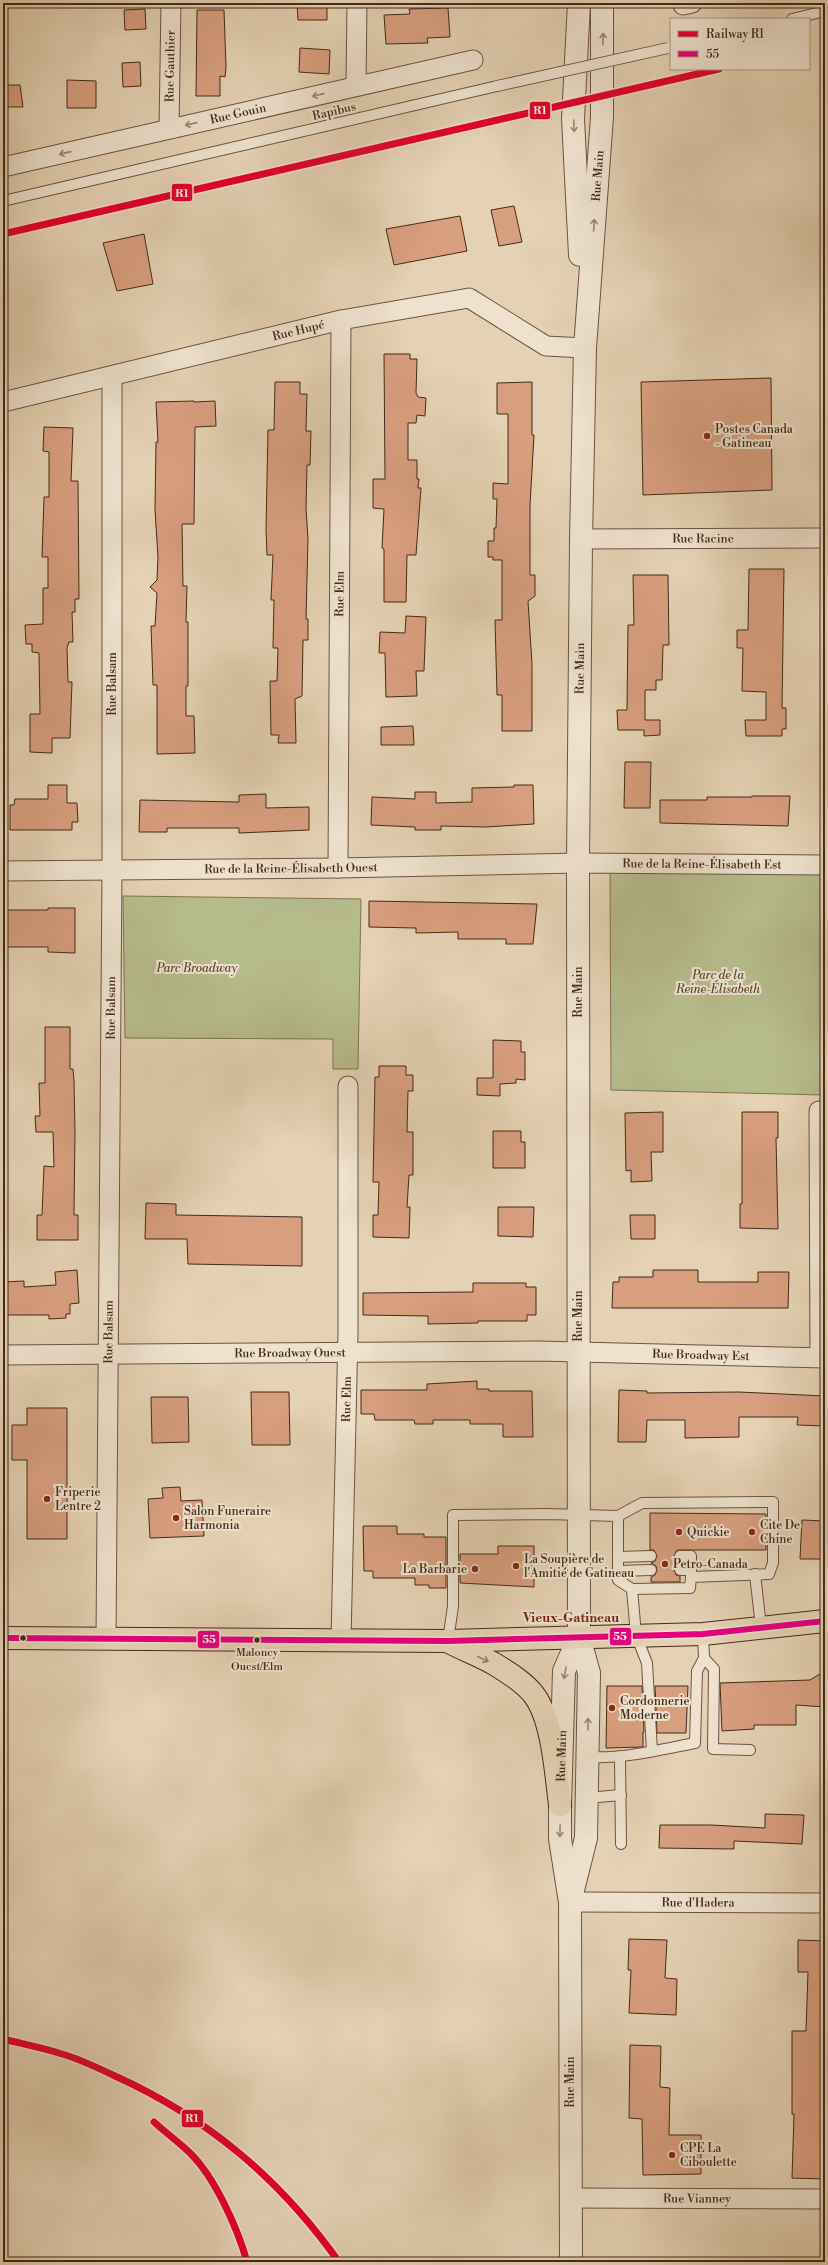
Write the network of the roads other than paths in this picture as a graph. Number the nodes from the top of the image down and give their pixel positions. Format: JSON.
{"nodes":[{"id":1,"x":171,"y":3,"type":"edge"},
{"id":2,"x":357,"y":3,"type":"edge"},
{"id":3,"x":579,"y":3,"type":"edge"},
{"id":4,"x":602,"y":3,"type":"edge"},
{"id":5,"x":825,"y":11,"type":"edge"},
{"id":6,"x":796,"y":18,"type":"edge"},
{"id":7,"x":670,"y":48,"type":"edge"},
{"id":8,"x":473,"y":60,"type":"dead end"},
{"id":9,"x":356,"y":86,"type":"junction"},
{"id":10,"x":169,"y":129,"type":"junction"},
{"id":11,"x":3,"y":167,"type":"edge"},
{"id":12,"x":3,"y":201,"type":"edge"},
{"id":13,"x":340,"y":320,"type":"junction"},
{"id":14,"x":585,"y":348,"type":"junction"},
{"id":15,"x":112,"y":377,"type":"junction"},
{"id":16,"x":3,"y":402,"type":"edge"},
{"id":17,"x":825,"y":538,"type":"edge"},
{"id":18,"x":581,"y":539,"type":"junction"},
{"id":19,"x":578,"y":863,"type":"junction"},
{"id":20,"x":825,"y":865,"type":"edge"},
{"id":21,"x":338,"y":868,"type":"junction"},
{"id":22,"x":112,"y":870,"type":"junction"},
{"id":23,"x":3,"y":871,"type":"edge"},
{"id":24,"x":348,"y":1086,"type":"dead end"},
{"id":25,"x":819,"y":1111,"type":"dead end"},
{"id":26,"x":347,"y":1352,"type":"junction"},
{"id":27,"x":578,"y":1353,"type":"junction"},
{"id":28,"x":107,"y":1354,"type":"junction"},
{"id":29,"x":3,"y":1355,"type":"edge"},
{"id":30,"x":822,"y":1357,"type":"edge"},
{"id":31,"x":578,"y":1515,"type":"junction"},
{"id":32,"x":618,"y":1516,"type":"junction"},
{"id":33,"x":651,"y":1556,"type":"dead end"},
{"id":34,"x":680,"y":1556,"type":"dead end"},
{"id":35,"x":618,"y":1557,"type":"junction"},
{"id":36,"x":618,"y":1570,"type":"junction"},
{"id":37,"x":651,"y":1570,"type":"dead end"},
{"id":38,"x":680,"y":1570,"type":"dead end"},
{"id":39,"x":691,"y":1574,"type":"junction"},
{"id":40,"x":755,"y":1574,"type":"junction"},
{"id":41,"x":632,"y":1589,"type":"junction"},
{"id":42,"x":825,"y":1621,"type":"edge"},
{"id":43,"x":762,"y":1627,"type":"junction"},
{"id":44,"x":702,"y":1634,"type":"junction"},
{"id":45,"x":636,"y":1635,"type":"junction"},
{"id":46,"x":578,"y":1637,"type":"junction"},
{"id":47,"x":3,"y":1638,"type":"edge"},
{"id":48,"x":106,"y":1639,"type":"junction"},
{"id":49,"x":341,"y":1640,"type":"junction"},
{"id":50,"x":448,"y":1641,"type":"junction"},
{"id":51,"x":704,"y":1658,"type":"junction"},
{"id":52,"x":750,"y":1750,"type":"dead end"},
{"id":53,"x":652,"y":1751,"type":"junction"},
{"id":54,"x":620,"y":1756,"type":"junction"},
{"id":55,"x":588,"y":1757,"type":"junction"},
{"id":56,"x":620,"y":1795,"type":"junction"},
{"id":57,"x":587,"y":1798,"type":"junction"},
{"id":58,"x":560,"y":1805,"type":"junction"},
{"id":59,"x":621,"y":1844,"type":"dead end"},
{"id":60,"x":570,"y":1902,"type":"junction"},
{"id":61,"x":825,"y":1903,"type":"edge"},
{"id":62,"x":570,"y":2198,"type":"junction"},
{"id":63,"x":825,"y":2199,"type":"edge"},
{"id":64,"x":571,"y":2262,"type":"edge"}],
"edges":[{"from":1,"to":10,"type":"street","name":"Rue Gauthier"},
{"from":2,"to":9,"type":"street"},
{"from":3,"to":14,"type":"street","name":"Rue Main","one_way":true},
{"from":14,"to":4,"type":"street","name":"Rue Main","one_way":true},
{"from":5,"to":6,"type":"lane"},
{"from":7,"to":12,"type":"lane","name":"Rapibus","bridge":true},
{"from":8,"to":9,"type":"street","name":"Rue Gouin"},
{"from":9,"to":10,"type":"street","name":"Rue Gouin","one_way":true},
{"from":10,"to":11,"type":"street","name":"Rue Gouin","one_way":true},
{"from":13,"to":14,"type":"street","name":"Rue Hupé"},
{"from":13,"to":15,"type":"street","name":"Rue Hupé"},
{"from":13,"to":21,"type":"street","name":"Rue Elm"},
{"from":14,"to":18,"type":"street","name":"Rue Main"},
{"from":15,"to":16,"type":"street","name":"Rue Hupé"},
{"from":15,"to":22,"type":"street","name":"Rue Balsam"},
{"from":17,"to":18,"type":"street","name":"Rue Racine"},
{"from":18,"to":19,"type":"street","name":"Rue Main"},
{"from":19,"to":20,"type":"street","name":"Rue de la Reine-Élisabeth Est"},
{"from":19,"to":21,"type":"street","name":"Rue de la Reine-Élisabeth Ouest"},
{"from":19,"to":27,"type":"street","name":"Rue Main"},
{"from":21,"to":22,"type":"street","name":"Rue de la Reine-Élisabeth Ouest"},
{"from":22,"to":23,"type":"street","name":"Rue de la Reine-Élisabeth Ouest"},
{"from":22,"to":28,"type":"street","name":"Rue Balsam"},
{"from":24,"to":26,"type":"street","name":"Rue Elm"},
{"from":25,"to":30,"type":"street"},
{"from":26,"to":27,"type":"street","name":"Rue Broadway Ouest"},
{"from":26,"to":28,"type":"street","name":"Rue Broadway Ouest"},
{"from":26,"to":49,"type":"street","name":"Rue Elm"},
{"from":27,"to":30,"type":"street","name":"Rue Broadway Est"},
{"from":27,"to":31,"type":"street","name":"Rue Main"},
{"from":28,"to":29,"type":"street","name":"Rue Broadway Ouest"},
{"from":28,"to":48,"type":"street","name":"Rue Balsam"},
{"from":31,"to":32,"type":"lane"},
{"from":31,"to":46,"type":"street","name":"Rue Main"},
{"from":31,"to":50,"type":"lane"},
{"from":32,"to":35,"type":"lane"},
{"from":32,"to":40,"type":"lane"},
{"from":33,"to":35,"type":"lane"},
{"from":34,"to":39,"type":"lane"},
{"from":35,"to":36,"type":"lane"},
{"from":36,"to":37,"type":"lane"},
{"from":36,"to":41,"type":"lane"},
{"from":38,"to":39,"type":"lane"},
{"from":39,"to":40,"type":"lane"},
{"from":39,"to":41,"type":"lane"},
{"from":40,"to":43,"type":"lane"},
{"from":41,"to":45,"type":"lane"},
{"from":42,"to":43,"type":"main road"},
{"from":43,"to":44,"type":"main road"},
{"from":44,"to":45,"type":"main road"},
{"from":44,"to":51,"type":"lane"},
{"from":45,"to":46,"type":"main road"},
{"from":45,"to":53,"type":"lane"},
{"from":46,"to":50,"type":"main road"},
{"from":55,"to":46,"type":"street","name":"Rue Main","one_way":true},
{"from":46,"to":58,"type":"street","name":"Rue Main","one_way":true},
{"from":47,"to":48,"type":"main road"},
{"from":48,"to":49,"type":"main road"},
{"from":49,"to":50,"type":"main road"},
{"from":50,"to":58,"type":"main road","one_way":true},
{"from":51,"to":52,"type":"lane"},
{"from":51,"to":53,"type":"lane"},
{"from":53,"to":54,"type":"lane"},
{"from":54,"to":55,"type":"lane"},
{"from":54,"to":56,"type":"lane"},
{"from":55,"to":57,"type":"street","name":"Rue Main"},
{"from":56,"to":57,"type":"lane"},
{"from":56,"to":59,"type":"lane"},
{"from":57,"to":60,"type":"street","name":"Rue Main"},
{"from":58,"to":60,"type":"street","name":"Rue Main","one_way":true},
{"from":60,"to":61,"type":"street","name":"Rue d'Hadera"},
{"from":60,"to":62,"type":"street","name":"Rue Main"},
{"from":62,"to":63,"type":"street","name":"Rue Vianney"},
{"from":62,"to":64,"type":"street","name":"Rue Main"}]}
